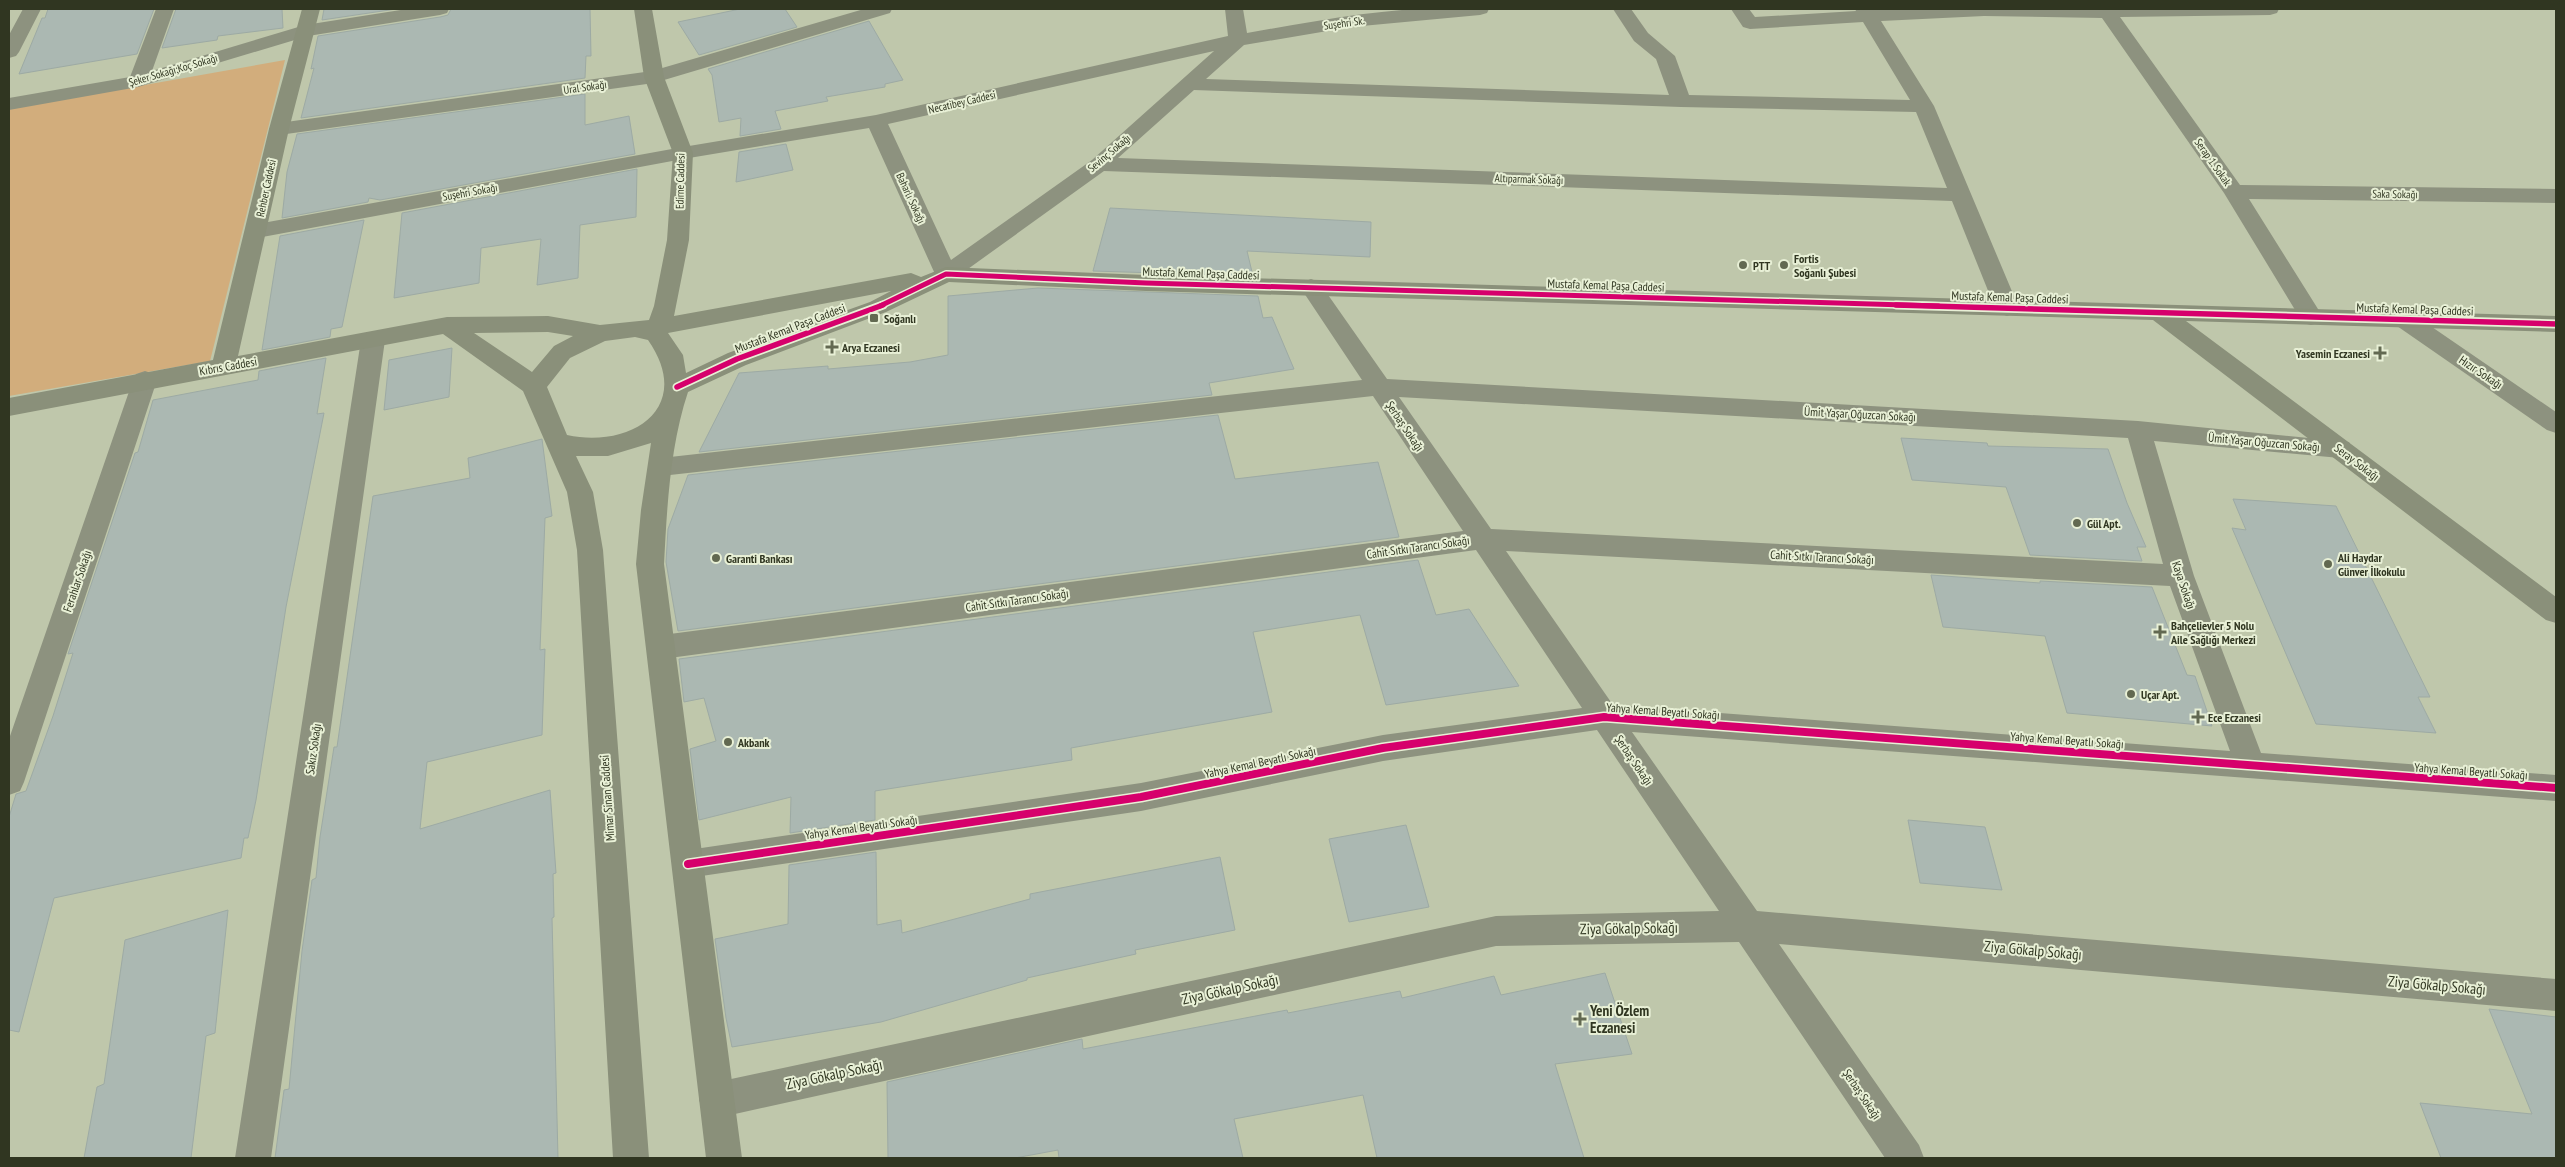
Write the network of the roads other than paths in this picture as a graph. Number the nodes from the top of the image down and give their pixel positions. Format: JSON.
{"nodes":[{"id":1,"x":32,"y":9,"type":"edge"},
{"id":2,"x":165,"y":9,"type":"edge"},
{"id":3,"x":310,"y":9,"type":"edge"},
{"id":4,"x":440,"y":9,"type":"edge"},
{"id":5,"x":643,"y":9,"type":"edge"},
{"id":6,"x":883,"y":9,"type":"edge"},
{"id":7,"x":1234,"y":9,"type":"edge"},
{"id":8,"x":1480,"y":9,"type":"edge"},
{"id":9,"x":1622,"y":9,"type":"edge"},
{"id":10,"x":1740,"y":9,"type":"edge"},
{"id":11,"x":1984,"y":9,"type":"edge"},
{"id":12,"x":2270,"y":9,"type":"edge"},
{"id":13,"x":2107,"y":10,"type":"edge"},
{"id":14,"x":1866,"y":13,"type":"edge"},
{"id":15,"x":305,"y":31,"type":"junction"},
{"id":16,"x":1238,"y":40,"type":"junction"},
{"id":17,"x":9,"y":52,"type":"edge"},
{"id":18,"x":654,"y":77,"type":"junction"},
{"id":19,"x":138,"y":81,"type":"junction"},
{"id":20,"x":1191,"y":84,"type":"junction"},
{"id":21,"x":1682,"y":101,"type":"junction"},
{"id":22,"x":9,"y":104,"type":"edge"},
{"id":23,"x":1924,"y":106,"type":"junction"},
{"id":24,"x":876,"y":121,"type":"junction"},
{"id":25,"x":280,"y":128,"type":"junction"},
{"id":26,"x":683,"y":153,"type":"junction"},
{"id":27,"x":1099,"y":164,"type":"junction"},
{"id":28,"x":2234,"y":192,"type":"junction"},
{"id":29,"x":1960,"y":195,"type":"junction"},
{"id":30,"x":2556,"y":196,"type":"edge"},
{"id":31,"x":257,"y":231,"type":"junction"},
{"id":32,"x":946,"y":274,"type":"junction"},
{"id":33,"x":1311,"y":287,"type":"junction"},
{"id":34,"x":2007,"y":308,"type":"junction"},
{"id":35,"x":2158,"y":312,"type":"junction"},
{"id":36,"x":2311,"y":317,"type":"junction"},
{"id":37,"x":2405,"y":320,"type":"junction"},
{"id":38,"x":2556,"y":324,"type":"edge"},
{"id":39,"x":448,"y":325,"type":"junction"},
{"id":40,"x":658,"y":327,"type":"junction"},
{"id":41,"x":633,"y":329,"type":"junction"},
{"id":42,"x":600,"y":333,"type":"junction"},
{"id":43,"x":373,"y":340,"type":"junction"},
{"id":44,"x":223,"y":368,"type":"junction"},
{"id":45,"x":145,"y":380,"type":"junction"},
{"id":46,"x":534,"y":386,"type":"junction"},
{"id":47,"x":677,"y":387,"type":"junction"},
{"id":48,"x":1379,"y":387,"type":"junction"},
{"id":49,"x":9,"y":407,"type":"edge"},
{"id":50,"x":668,"y":414,"type":"junction"},
{"id":51,"x":2556,"y":424,"type":"edge"},
{"id":52,"x":2138,"y":430,"type":"junction"},
{"id":53,"x":559,"y":443,"type":"junction"},
{"id":54,"x":2340,"y":449,"type":"junction"},
{"id":55,"x":661,"y":468,"type":"junction"},
{"id":56,"x":1482,"y":538,"type":"junction"},
{"id":57,"x":2180,"y":576,"type":"junction"},
{"id":58,"x":2556,"y":612,"type":"edge"},
{"id":59,"x":662,"y":647,"type":"junction"},
{"id":60,"x":1604,"y":717,"type":"junction"},
{"id":61,"x":2250,"y":766,"type":"junction"},
{"id":62,"x":9,"y":782,"type":"edge"},
{"id":63,"x":2556,"y":788,"type":"edge"},
{"id":64,"x":688,"y":864,"type":"junction"},
{"id":65,"x":1747,"y":926,"type":"junction"},
{"id":66,"x":2556,"y":995,"type":"edge"},
{"id":67,"x":717,"y":1100,"type":"junction"},
{"id":68,"x":252,"y":1158,"type":"edge"},
{"id":69,"x":631,"y":1158,"type":"edge"},
{"id":70,"x":724,"y":1158,"type":"edge"},
{"id":71,"x":1906,"y":1158,"type":"edge"}],
"edges":[{"from":1,"to":17,"type":"street"},
{"from":2,"to":19,"type":"street"},
{"from":3,"to":15,"type":"main road","name":"Rehber Caddesi"},
{"from":4,"to":15,"type":"street","name":"Şeker Sokağı;Koç Sokağı"},
{"from":5,"to":18,"type":"main road","name":"Edirne Caddesi"},
{"from":6,"to":18,"type":"street","name":"Ural Sokağı"},
{"from":7,"to":16,"type":"street"},
{"from":8,"to":16,"type":"street","name":"Suşehri Sk."},
{"from":9,"to":21,"type":"street"},
{"from":10,"to":14,"type":"street"},
{"from":11,"to":13,"type":"street"},
{"from":11,"to":14,"type":"street"},
{"from":12,"to":13,"type":"street"},
{"from":13,"to":28,"type":"street","name":"Serap 1. Sokak"},
{"from":14,"to":23,"type":"street"},
{"from":15,"to":19,"type":"street","name":"Şeker Sokağı;Koç Sokağı"},
{"from":15,"to":25,"type":"main road","name":"Rehber Caddesi"},
{"from":16,"to":20,"type":"street","name":"Sevinç Sokağı"},
{"from":16,"to":24,"type":"street","name":"Necatibey Caddesi"},
{"from":18,"to":25,"type":"street","name":"Ural Sokağı"},
{"from":18,"to":26,"type":"main road","name":"Edirne Caddesi"},
{"from":19,"to":22,"type":"street","name":"Şeker Sokağı;Koç Sokağı"},
{"from":20,"to":21,"type":"street"},
{"from":20,"to":27,"type":"street","name":"Sevinç Sokağı"},
{"from":21,"to":23,"type":"street"},
{"from":23,"to":29,"type":"street"},
{"from":24,"to":26,"type":"street","name":"Necatibey Caddesi"},
{"from":24,"to":32,"type":"street","name":"Baharlı Sokağı"},
{"from":25,"to":31,"type":"main road","name":"Rehber Caddesi"},
{"from":26,"to":31,"type":"street","name":"Suşehri Sokağı"},
{"from":26,"to":40,"type":"main road","name":"Edirne Caddesi"},
{"from":27,"to":29,"type":"street","name":"Altıparmak Sokağı"},
{"from":27,"to":32,"type":"street","name":"Sevinç Sokağı"},
{"from":28,"to":30,"type":"street","name":"Saka Sokağı"},
{"from":28,"to":36,"type":"street","name":"Serap 1. Sokak"},
{"from":29,"to":34,"type":"street"},
{"from":31,"to":44,"type":"main road","name":"Rehber Caddesi"},
{"from":32,"to":33,"type":"main road","name":"Mustafa Kemal Paşa Caddesi"},
{"from":32,"to":40,"type":"main road"},
{"from":32,"to":47,"type":"main road","name":"Mustafa Kemal Paşa Caddesi"},
{"from":33,"to":34,"type":"main road","name":"Mustafa Kemal Paşa Caddesi"},
{"from":33,"to":48,"type":"street","name":"Şerbaş Sokağı"},
{"from":34,"to":35,"type":"main road","name":"Mustafa Kemal Paşa Caddesi"},
{"from":35,"to":36,"type":"main road","name":"Mustafa Kemal Paşa Caddesi"},
{"from":35,"to":54,"type":"main road","name":"Seray Sokağı"},
{"from":36,"to":37,"type":"main road","name":"Mustafa Kemal Paşa Caddesi"},
{"from":37,"to":38,"type":"main road","name":"Mustafa Kemal Paşa Caddesi"},
{"from":37,"to":51,"type":"street","name":"Hızır Sokağı"},
{"from":39,"to":42,"type":"main road","name":"Kıbrıs Caddesi"},
{"from":39,"to":43,"type":"main road","name":"Kıbrıs Caddesi"},
{"from":39,"to":46,"type":"main road"},
{"from":40,"to":41,"type":"main road"},
{"from":41,"to":42,"type":"main road"},
{"from":41,"to":47,"type":"main road"},
{"from":42,"to":46,"type":"main road"},
{"from":43,"to":44,"type":"main road","name":"Kıbrıs Caddesi"},
{"from":43,"to":68,"type":"street","name":"Sakız Sokağı"},
{"from":44,"to":45,"type":"main road","name":"Kıbrıs Caddesi"},
{"from":45,"to":49,"type":"main road","name":"Kıbrıs Caddesi"},
{"from":45,"to":62,"type":"street","name":"Ferahlar Sokağı"},
{"from":46,"to":53,"type":"main road"},
{"from":47,"to":50,"type":"main road"},
{"from":48,"to":52,"type":"street","name":"Ümit Yaşar Oğuzcan Sokağı"},
{"from":48,"to":55,"type":"street","name":"Ümit Yaşar Oğuzcan Sokağı"},
{"from":48,"to":56,"type":"street","name":"Şerbaş Sokağı"},
{"from":50,"to":53,"type":"main road"},
{"from":50,"to":55,"type":"main road"},
{"from":52,"to":54,"type":"street","name":"Ümit Yaşar Oğuzcan Sokağı"},
{"from":52,"to":57,"type":"street","name":"Kaya Sokağı"},
{"from":53,"to":69,"type":"main road","name":"Mimar Sinan Caddesi"},
{"from":54,"to":58,"type":"main road","name":"Seray Sokağı"},
{"from":55,"to":59,"type":"main road"},
{"from":56,"to":57,"type":"street","name":"Cahit Sıtkı Tarancı Sokağı"},
{"from":56,"to":59,"type":"street","name":"Cahit Sıtkı Tarancı Sokağı"},
{"from":56,"to":60,"type":"street","name":"Şerbaş Sokağı"},
{"from":57,"to":61,"type":"street","name":"Kaya Sokağı"},
{"from":59,"to":64,"type":"main road"},
{"from":60,"to":61,"type":"street","name":"Yahya Kemal Beyatlı Sokağı"},
{"from":60,"to":64,"type":"street","name":"Yahya Kemal Beyatlı Sokağı"},
{"from":60,"to":65,"type":"street","name":"Şerbaş Sokağı"},
{"from":61,"to":63,"type":"street","name":"Yahya Kemal Beyatlı Sokağı"},
{"from":64,"to":67,"type":"main road"},
{"from":65,"to":66,"type":"street","name":"Ziya Gökalp Sokağı"},
{"from":65,"to":67,"type":"street","name":"Ziya Gökalp Sokağı"},
{"from":65,"to":71,"type":"street","name":"Şerbaş Sokağı"},
{"from":67,"to":70,"type":"main road"}]}
